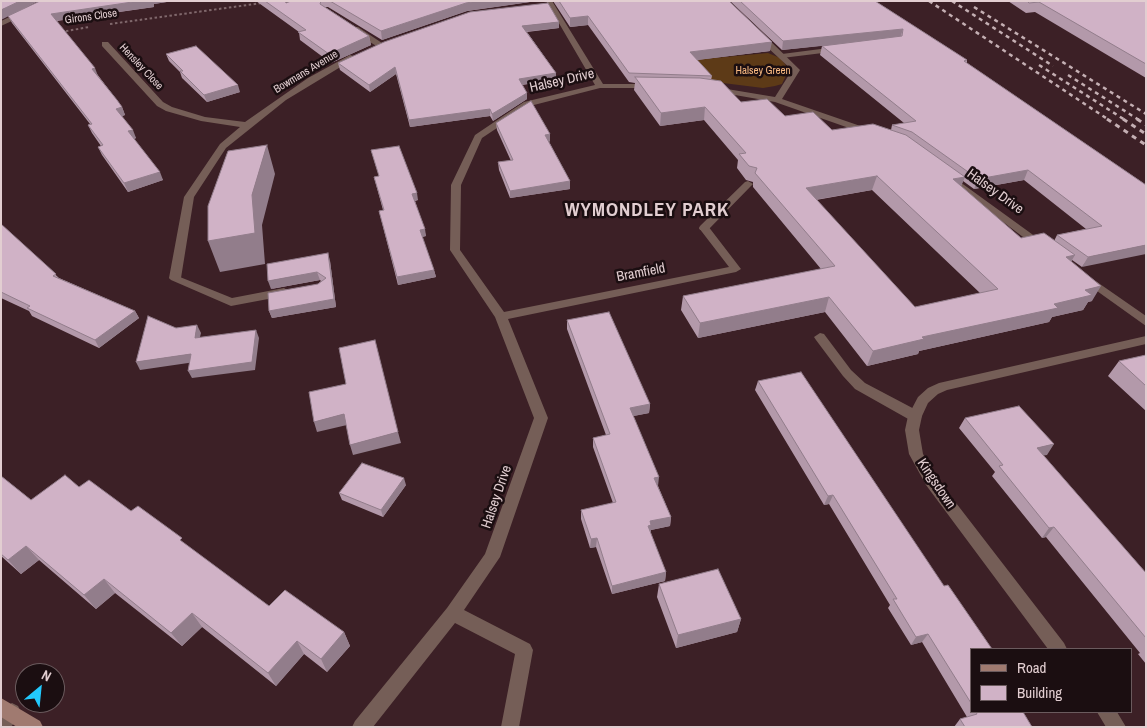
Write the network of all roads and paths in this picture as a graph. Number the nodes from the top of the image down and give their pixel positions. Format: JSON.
{"nodes":[{"id":1,"x":48,"y":2,"type":"edge"},
{"id":2,"x":263,"y":3,"type":"dead end"},
{"id":3,"x":547,"y":4,"type":"edge"},
{"id":4,"x":1,"y":24,"type":"edge"},
{"id":5,"x":105,"y":25,"type":"dead end"},
{"id":6,"x":349,"y":25,"type":"edge"},
{"id":7,"x":95,"y":26,"type":"dead end"},
{"id":8,"x":753,"y":29,"type":"edge"},
{"id":9,"x":57,"y":32,"type":"edge"},
{"id":10,"x":390,"y":42,"type":"edge"},
{"id":11,"x":105,"y":44,"type":"dead end"},
{"id":12,"x":848,"y":48,"type":"edge"},
{"id":13,"x":359,"y":55,"type":"edge"},
{"id":14,"x":782,"y":56,"type":"junction"},
{"id":15,"x":600,"y":86,"type":"junction"},
{"id":16,"x":659,"y":86,"type":"edge"},
{"id":17,"x":699,"y":87,"type":"edge"},
{"id":18,"x":777,"y":100,"type":"junction"},
{"id":19,"x":247,"y":125,"type":"junction"},
{"id":20,"x":878,"y":135,"type":"edge"},
{"id":21,"x":937,"y":168,"type":"edge"},
{"id":22,"x":748,"y":184,"type":"dead end"},
{"id":23,"x":1049,"y":251,"type":"edge"},
{"id":24,"x":1082,"y":275,"type":"edge"},
{"id":25,"x":294,"y":291,"type":"edge"},
{"id":26,"x":501,"y":316,"type":"junction"},
{"id":27,"x":1146,"y":322,"type":"edge"},
{"id":28,"x":820,"y":337,"type":"dead end"},
{"id":29,"x":1146,"y":340,"type":"edge"},
{"id":30,"x":915,"y":416,"type":"junction"},
{"id":31,"x":454,"y":613,"type":"junction"},
{"id":32,"x":1057,"y":648,"type":"edge"},
{"id":33,"x":1107,"y":713,"type":"edge"},
{"id":34,"x":5,"y":715,"type":"edge"},
{"id":35,"x":34,"y":727,"type":"edge"},
{"id":36,"x":361,"y":727,"type":"edge"},
{"id":37,"x":510,"y":727,"type":"edge"},
{"id":38,"x":1117,"y":727,"type":"edge"}],
"edges":[{"from":1,"to":4,"type":"street"},
{"from":2,"to":5,"type":"path","name":"Girons Close"},
{"from":3,"to":15,"type":"street"},
{"from":6,"to":10,"type":"street"},
{"from":7,"to":9,"type":"path","name":"Girons Close"},
{"from":8,"to":14,"type":"street"},
{"from":11,"to":19,"type":"street","name":"Hensley Close"},
{"from":12,"to":14,"type":"street"},
{"from":13,"to":19,"type":"street","name":"Bowmans Avenue"},
{"from":14,"to":18,"type":"street"},
{"from":15,"to":16,"type":"street","name":"Halsey Drive"},
{"from":15,"to":26,"type":"street","name":"Halsey Drive"},
{"from":17,"to":18,"type":"street"},
{"from":18,"to":20,"type":"street"},
{"from":19,"to":25,"type":"street","name":"Bowmans Avenue"},
{"from":21,"to":23,"type":"street","name":"Halsey Drive"},
{"from":22,"to":26,"type":"street","name":"Bramfield"},
{"from":24,"to":27,"type":"street"},
{"from":26,"to":31,"type":"street","name":"Halsey Drive"},
{"from":28,"to":30,"type":"street"},
{"from":29,"to":30,"type":"street","name":"Kingsdown"},
{"from":30,"to":32,"type":"street","name":"Kingsdown"},
{"from":31,"to":36,"type":"street","name":"Halsey Drive"},
{"from":31,"to":37,"type":"street"},
{"from":33,"to":38,"type":"street"},
{"from":34,"to":35,"type":"street"}]}
